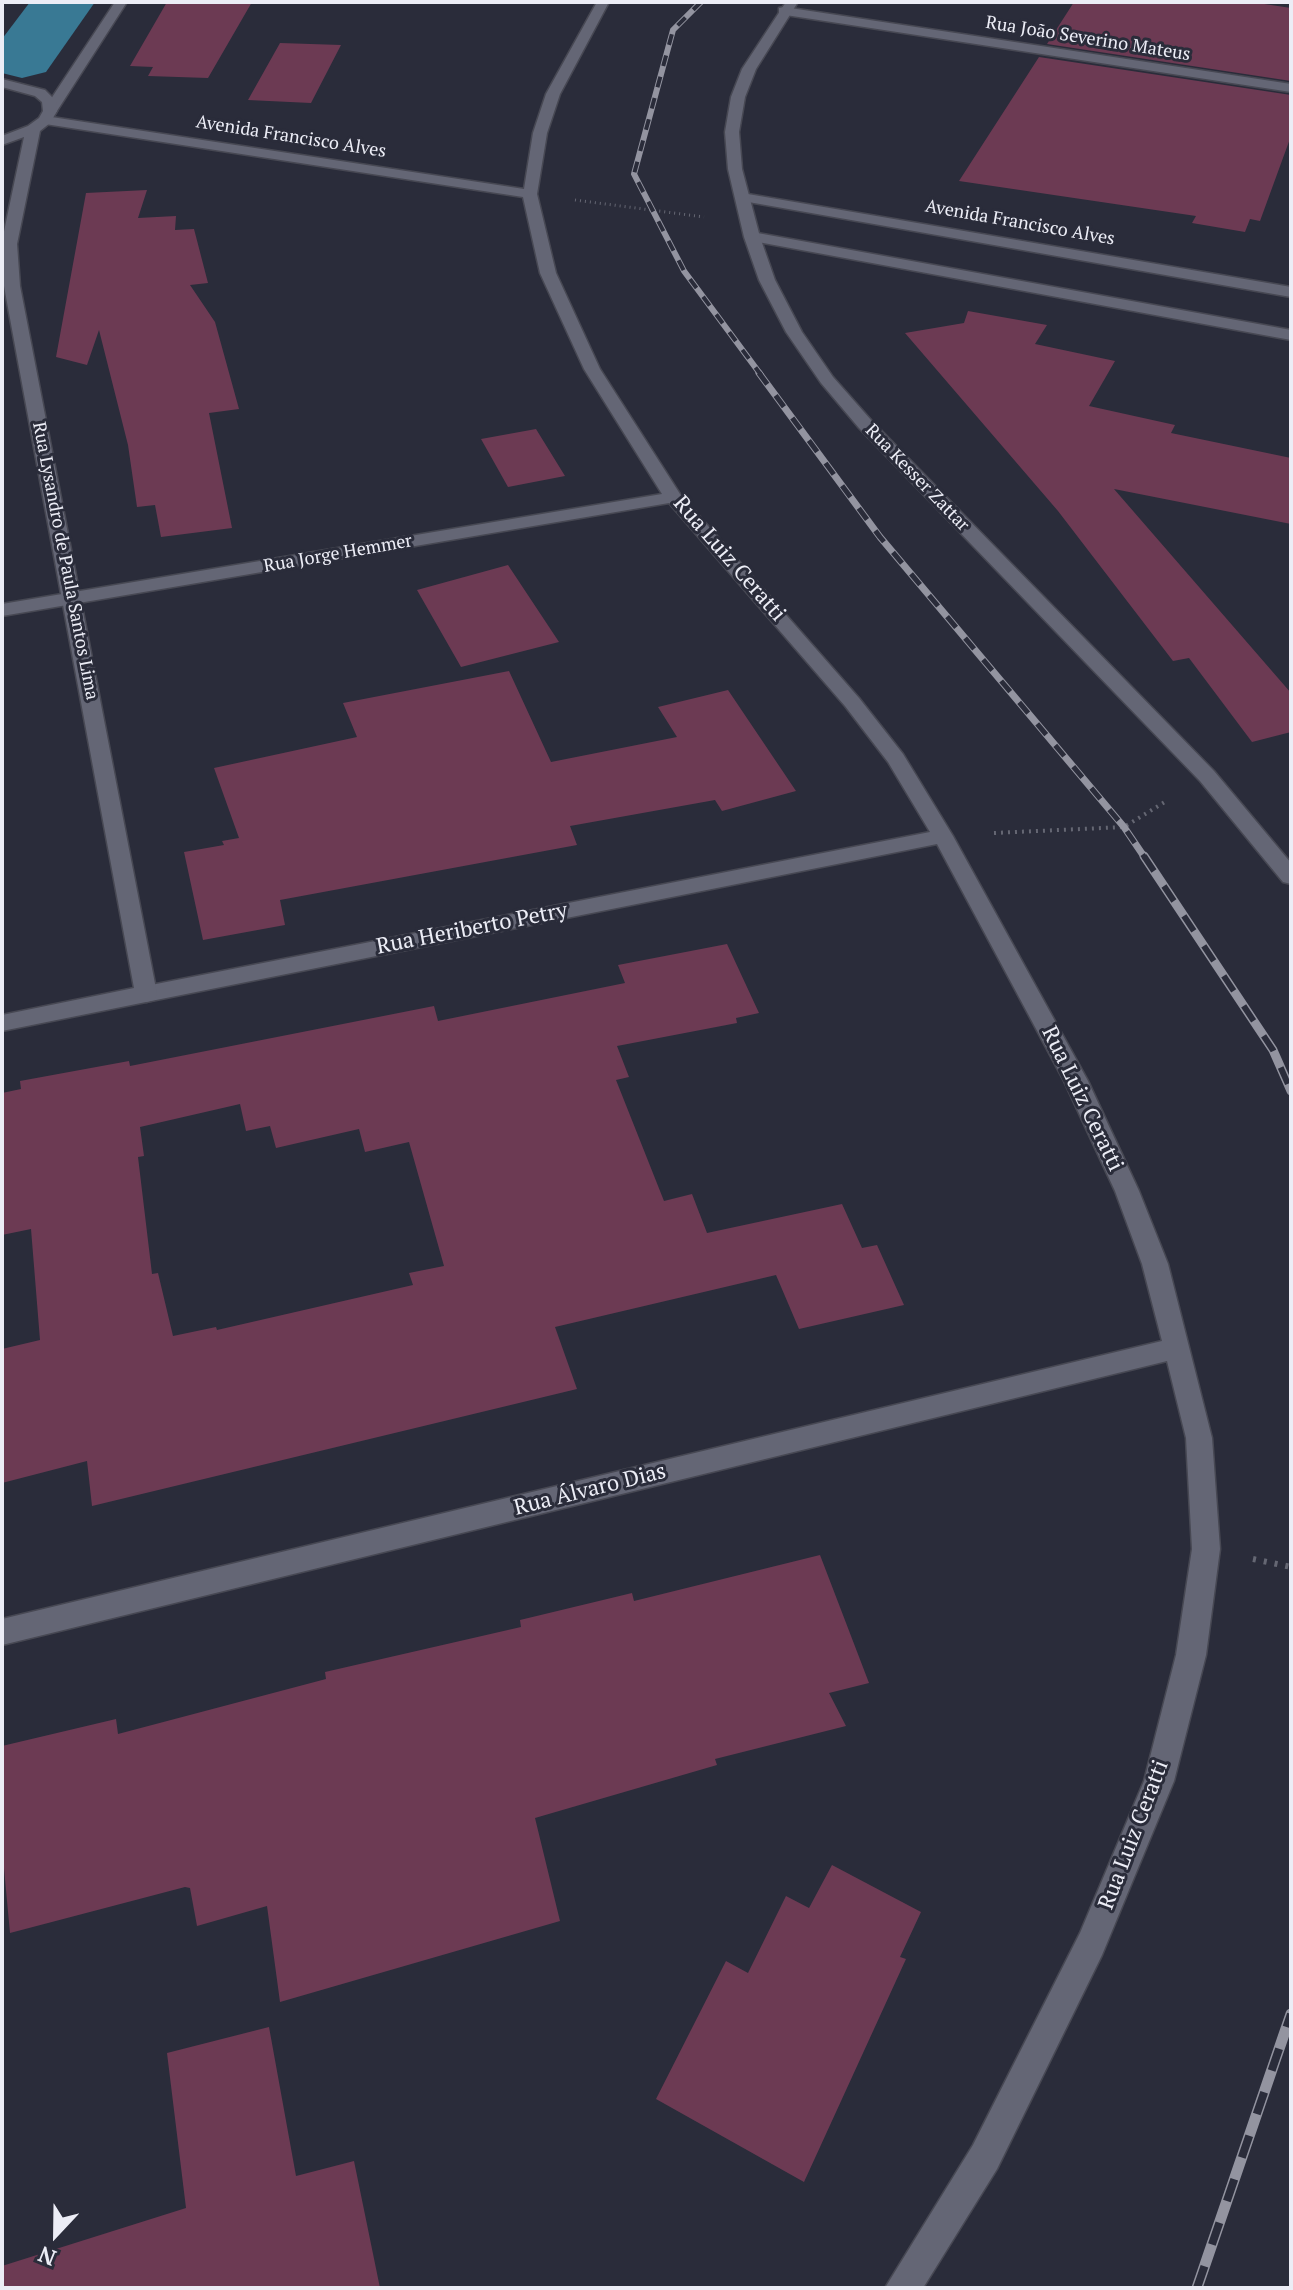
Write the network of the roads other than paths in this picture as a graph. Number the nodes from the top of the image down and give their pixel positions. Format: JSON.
{"nodes":[{"id":1,"x":121,"y":2,"type":"edge"},
{"id":2,"x":603,"y":2,"type":"edge"},
{"id":3,"x":788,"y":6,"type":"edge"},
{"id":4,"x":2,"y":83,"type":"edge"},
{"id":5,"x":1291,"y":88,"type":"edge"},
{"id":6,"x":42,"y":120,"type":"junction"},
{"id":7,"x":2,"y":141,"type":"edge"},
{"id":8,"x":530,"y":194,"type":"junction"},
{"id":9,"x":742,"y":197,"type":"junction"},
{"id":10,"x":873,"y":218,"type":"junction"},
{"id":11,"x":750,"y":230,"type":"junction"},
{"id":12,"x":845,"y":254,"type":"junction"},
{"id":13,"x":1291,"y":292,"type":"edge"},
{"id":14,"x":1291,"y":335,"type":"edge"},
{"id":15,"x":673,"y":497,"type":"junction"},
{"id":16,"x":73,"y":598,"type":"junction"},
{"id":17,"x":2,"y":610,"type":"edge"},
{"id":18,"x":943,"y":836,"type":"junction"},
{"id":19,"x":1291,"y":877,"type":"edge"},
{"id":20,"x":146,"y":994,"type":"junction"},
{"id":21,"x":2,"y":1023,"type":"edge"},
{"id":22,"x":1178,"y":1348,"type":"junction"},
{"id":23,"x":2,"y":1632,"type":"edge"},
{"id":24,"x":903,"y":2288,"type":"edge"}],
"edges":[{"from":1,"to":6,"type":"street"},
{"from":2,"to":8,"type":"street","name":"Rua Luiz Ceratti"},
{"from":3,"to":5,"type":"street","name":"Rua João Severino Mateus"},
{"from":3,"to":9,"type":"street","name":"Rua Kesser Zattar"},
{"from":4,"to":6,"type":"street"},
{"from":6,"to":7,"type":"street"},
{"from":6,"to":8,"type":"street","name":"Avenida Francisco Alves"},
{"from":6,"to":16,"type":"street","name":"Rua Lysandro de Paula Santos Lima"},
{"from":8,"to":15,"type":"street","name":"Rua Luiz Ceratti"},
{"from":9,"to":10,"type":"street","name":"Avenida Francisco Alves"},
{"from":9,"to":11,"type":"street","name":"Rua Kesser Zattar"},
{"from":10,"to":12,"type":"street"},
{"from":10,"to":13,"type":"street","name":"Avenida Francisco Alves"},
{"from":11,"to":12,"type":"street"},
{"from":11,"to":19,"type":"street","name":"Rua Kesser Zattar"},
{"from":12,"to":14,"type":"street"},
{"from":15,"to":16,"type":"street","name":"Rua Jorge Hemmer"},
{"from":15,"to":18,"type":"street","name":"Rua Luiz Ceratti"},
{"from":16,"to":17,"type":"street","name":"Rua Jorge Hemmer"},
{"from":16,"to":20,"type":"street","name":"Rua Lysandro de Paula Santos Lima"},
{"from":18,"to":20,"type":"street","name":"Rua Heriberto Petry"},
{"from":18,"to":22,"type":"street","name":"Rua Luiz Ceratti"},
{"from":20,"to":21,"type":"street","name":"Rua Heriberto Petry"},
{"from":22,"to":23,"type":"street","name":"Rua Álvaro Dias"},
{"from":22,"to":24,"type":"street","name":"Rua Luiz Ceratti"}]}
